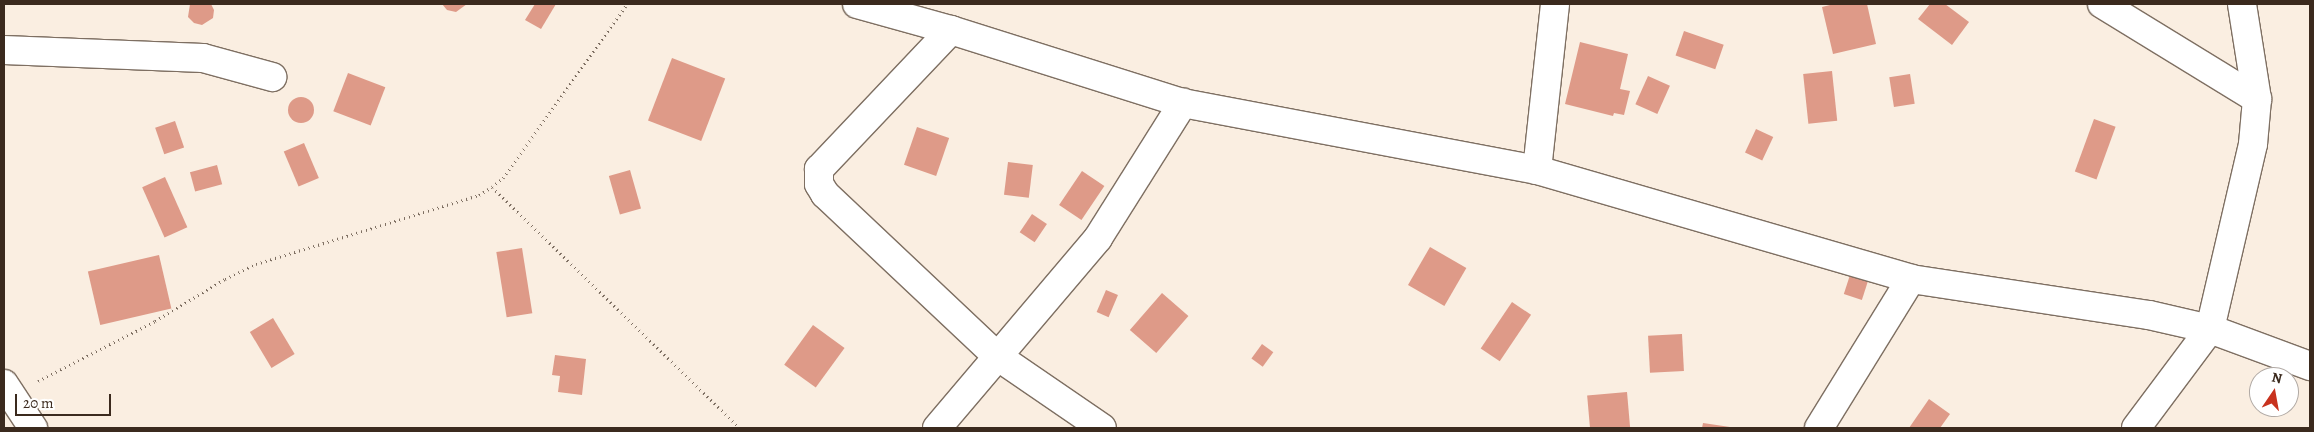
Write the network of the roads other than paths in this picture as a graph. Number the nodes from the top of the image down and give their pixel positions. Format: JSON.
{"nodes":[{"id":1,"x":857,"y":4,"type":"edge"},
{"id":2,"x":1555,"y":4,"type":"edge"},
{"id":3,"x":2102,"y":4,"type":"edge"},
{"id":4,"x":2242,"y":4,"type":"edge"},
{"id":5,"x":951,"y":30,"type":"junction"},
{"id":6,"x":4,"y":50,"type":"edge"},
{"id":7,"x":272,"y":77,"type":"dead end"},
{"id":8,"x":2257,"y":99,"type":"junction"},
{"id":9,"x":1183,"y":103,"type":"junction"},
{"id":10,"x":1537,"y":170,"type":"junction"},
{"id":11,"x":1911,"y":279,"type":"junction"},
{"id":12,"x":2210,"y":329,"type":"junction"},
{"id":13,"x":997,"y":356,"type":"junction"},
{"id":14,"x":2310,"y":366,"type":"edge"},
{"id":15,"x":7,"y":390,"type":"edge"},
{"id":16,"x":33,"y":428,"type":"edge"},
{"id":17,"x":937,"y":428,"type":"edge"},
{"id":18,"x":1102,"y":428,"type":"edge"},
{"id":19,"x":1819,"y":428,"type":"edge"},
{"id":20,"x":2136,"y":428,"type":"edge"}],
"edges":[{"from":1,"to":5,"type":"street"},
{"from":2,"to":10,"type":"street"},
{"from":3,"to":8,"type":"street"},
{"from":4,"to":8,"type":"street"},
{"from":5,"to":9,"type":"street"},
{"from":5,"to":13,"type":"street"},
{"from":6,"to":7,"type":"street"},
{"from":8,"to":12,"type":"street"},
{"from":9,"to":10,"type":"street"},
{"from":9,"to":13,"type":"street"},
{"from":10,"to":11,"type":"street"},
{"from":11,"to":12,"type":"street"},
{"from":11,"to":19,"type":"street"},
{"from":12,"to":14,"type":"street"},
{"from":12,"to":20,"type":"street"},
{"from":13,"to":17,"type":"street"},
{"from":13,"to":18,"type":"street"},
{"from":15,"to":16,"type":"street"}]}
